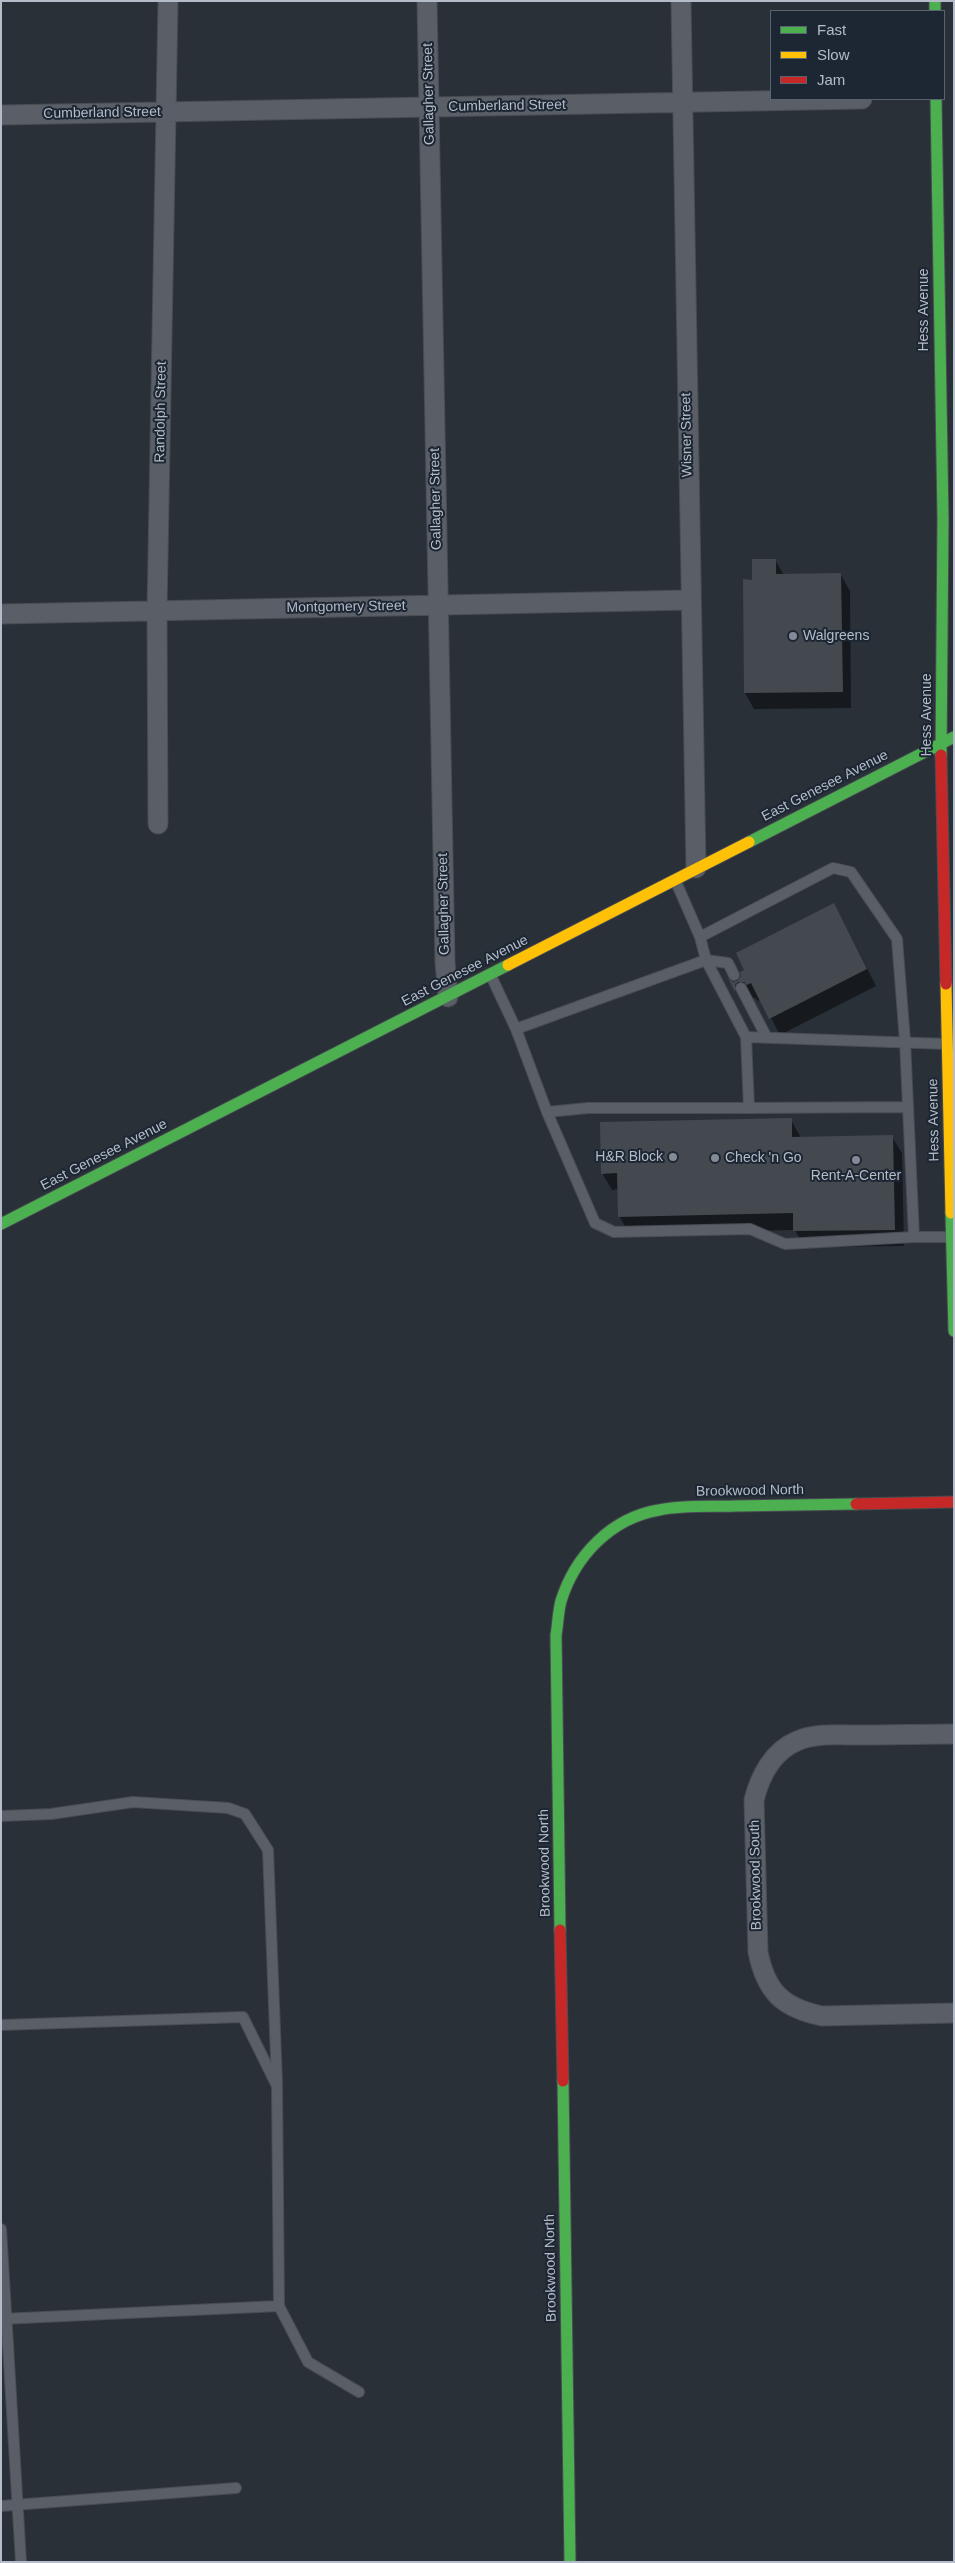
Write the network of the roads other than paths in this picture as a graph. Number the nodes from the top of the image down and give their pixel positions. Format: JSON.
{"nodes":[{"id":1,"x":168,"y":1,"type":"edge"},
{"id":2,"x":428,"y":1,"type":"edge"},
{"id":3,"x":681,"y":1,"type":"edge"},
{"id":4,"x":802,"y":100,"type":"edge"},
{"id":5,"x":936,"y":100,"type":"edge"},
{"id":6,"x":682,"y":102,"type":"junction"},
{"id":7,"x":429,"y":107,"type":"junction"},
{"id":8,"x":166,"y":112,"type":"junction"},
{"id":9,"x":1,"y":115,"type":"edge"},
{"id":10,"x":940,"y":402,"type":"junction"},
{"id":11,"x":954,"y":402,"type":"edge"},
{"id":12,"x":948,"y":519,"type":"edge"},
{"id":13,"x":942,"y":594,"type":"junction"},
{"id":14,"x":954,"y":597,"type":"edge"},
{"id":15,"x":690,"y":600,"type":"junction"},
{"id":16,"x":438,"y":605,"type":"junction"},
{"id":17,"x":157,"y":612,"type":"junction"},
{"id":18,"x":1,"y":614,"type":"edge"},
{"id":19,"x":954,"y":737,"type":"edge"},
{"id":20,"x":941,"y":743,"type":"junction"},
{"id":21,"x":158,"y":824,"type":"dead end"},
{"id":22,"x":696,"y":868,"type":"junction"},
{"id":23,"x":675,"y":880,"type":"junction"},
{"id":24,"x":700,"y":937,"type":"junction"},
{"id":25,"x":706,"y":960,"type":"junction"},
{"id":26,"x":491,"y":975,"type":"junction"},
{"id":27,"x":734,"y":975,"type":"dead end"},
{"id":28,"x":741,"y":988,"type":"dead end"},
{"id":29,"x":448,"y":997,"type":"junction"},
{"id":30,"x":516,"y":1029,"type":"junction"},
{"id":31,"x":766,"y":1036,"type":"junction"},
{"id":32,"x":746,"y":1037,"type":"junction"},
{"id":33,"x":905,"y":1041,"type":"junction"},
{"id":34,"x":948,"y":1044,"type":"junction"},
{"id":35,"x":906,"y":1107,"type":"junction"},
{"id":36,"x":749,"y":1108,"type":"junction"},
{"id":37,"x":547,"y":1112,"type":"junction"},
{"id":38,"x":952,"y":1156,"type":"edge"},
{"id":39,"x":1,"y":1224,"type":"edge"},
{"id":40,"x":914,"y":1236,"type":"junction"},
{"id":41,"x":953,"y":1237,"type":"edge"},
{"id":42,"x":954,"y":1330,"type":"edge"},
{"id":43,"x":954,"y":1502,"type":"edge"},
{"id":44,"x":954,"y":1734,"type":"edge"},
{"id":45,"x":1,"y":1816,"type":"edge"},
{"id":46,"x":954,"y":2013,"type":"edge"},
{"id":47,"x":1,"y":2025,"type":"edge"},
{"id":48,"x":277,"y":2086,"type":"junction"},
{"id":49,"x":1,"y":2230,"type":"edge"},
{"id":50,"x":279,"y":2306,"type":"junction"},
{"id":51,"x":4,"y":2319,"type":"edge"},
{"id":52,"x":359,"y":2392,"type":"dead end"},
{"id":53,"x":236,"y":2488,"type":"dead end"},
{"id":54,"x":17,"y":2505,"type":"junction"},
{"id":55,"x":1,"y":2506,"type":"edge"},
{"id":56,"x":21,"y":2562,"type":"edge"},
{"id":57,"x":570,"y":2562,"type":"edge"}],
"edges":[{"from":1,"to":8,"type":"street","name":"Randolph Street"},
{"from":2,"to":7,"type":"street","name":"Gallagher Street"},
{"from":3,"to":6,"type":"street","name":"Wisner Street"},
{"from":4,"to":6,"type":"street","name":"Cumberland Street"},
{"from":5,"to":10,"type":"street","name":"Hess Avenue"},
{"from":6,"to":7,"type":"street","name":"Cumberland Street"},
{"from":6,"to":15,"type":"street","name":"Wisner Street"},
{"from":7,"to":8,"type":"street","name":"Cumberland Street"},
{"from":7,"to":16,"type":"street","name":"Gallagher Street"},
{"from":8,"to":9,"type":"street","name":"Cumberland Street"},
{"from":8,"to":17,"type":"street","name":"Randolph Street"},
{"from":10,"to":11,"type":"lane"},
{"from":10,"to":12,"type":"street","name":"Hess Avenue"},
{"from":12,"to":13,"type":"street","name":"Hess Avenue"},
{"from":13,"to":14,"type":"lane"},
{"from":13,"to":20,"type":"street","name":"Hess Avenue"},
{"from":15,"to":16,"type":"street","name":"Montgomery Street"},
{"from":15,"to":22,"type":"street","name":"Wisner Street"},
{"from":16,"to":17,"type":"street","name":"Montgomery Street"},
{"from":16,"to":29,"type":"street","name":"Gallagher Street"},
{"from":17,"to":18,"type":"street","name":"Montgomery Street"},
{"from":17,"to":21,"type":"street","name":"Randolph Street"},
{"from":19,"to":20,"type":"street","name":"East Genesee Avenue"},
{"from":20,"to":22,"type":"street","name":"East Genesee Avenue"},
{"from":20,"to":34,"type":"street","name":"Hess Avenue"},
{"from":22,"to":23,"type":"street","name":"East Genesee Avenue"},
{"from":23,"to":24,"type":"lane"},
{"from":23,"to":26,"type":"street","name":"East Genesee Avenue"},
{"from":24,"to":25,"type":"lane"},
{"from":24,"to":33,"type":"lane"},
{"from":25,"to":27,"type":"lane"},
{"from":25,"to":30,"type":"lane"},
{"from":25,"to":32,"type":"lane"},
{"from":26,"to":29,"type":"street","name":"East Genesee Avenue"},
{"from":26,"to":30,"type":"lane"},
{"from":28,"to":31,"type":"lane"},
{"from":29,"to":39,"type":"street","name":"East Genesee Avenue"},
{"from":30,"to":37,"type":"lane"},
{"from":31,"to":32,"type":"lane"},
{"from":31,"to":33,"type":"lane"},
{"from":32,"to":36,"type":"lane"},
{"from":33,"to":34,"type":"lane"},
{"from":33,"to":35,"type":"lane"},
{"from":34,"to":38,"type":"street","name":"Hess Avenue"},
{"from":35,"to":36,"type":"lane"},
{"from":35,"to":40,"type":"lane"},
{"from":36,"to":37,"type":"lane"},
{"from":37,"to":40,"type":"lane"},
{"from":38,"to":41,"type":"street","name":"Hess Avenue"},
{"from":40,"to":41,"type":"lane"},
{"from":41,"to":42,"type":"street","name":"Hess Avenue"},
{"from":43,"to":57,"type":"street","name":"Brookwood North"},
{"from":44,"to":46,"type":"street","name":"Brookwood South"},
{"from":45,"to":48,"type":"lane"},
{"from":47,"to":48,"type":"lane"},
{"from":48,"to":50,"type":"lane"},
{"from":49,"to":51,"type":"lane"},
{"from":50,"to":51,"type":"lane"},
{"from":50,"to":52,"type":"lane"},
{"from":51,"to":54,"type":"lane"},
{"from":53,"to":54,"type":"lane"},
{"from":54,"to":55,"type":"lane"},
{"from":54,"to":56,"type":"lane"}]}
